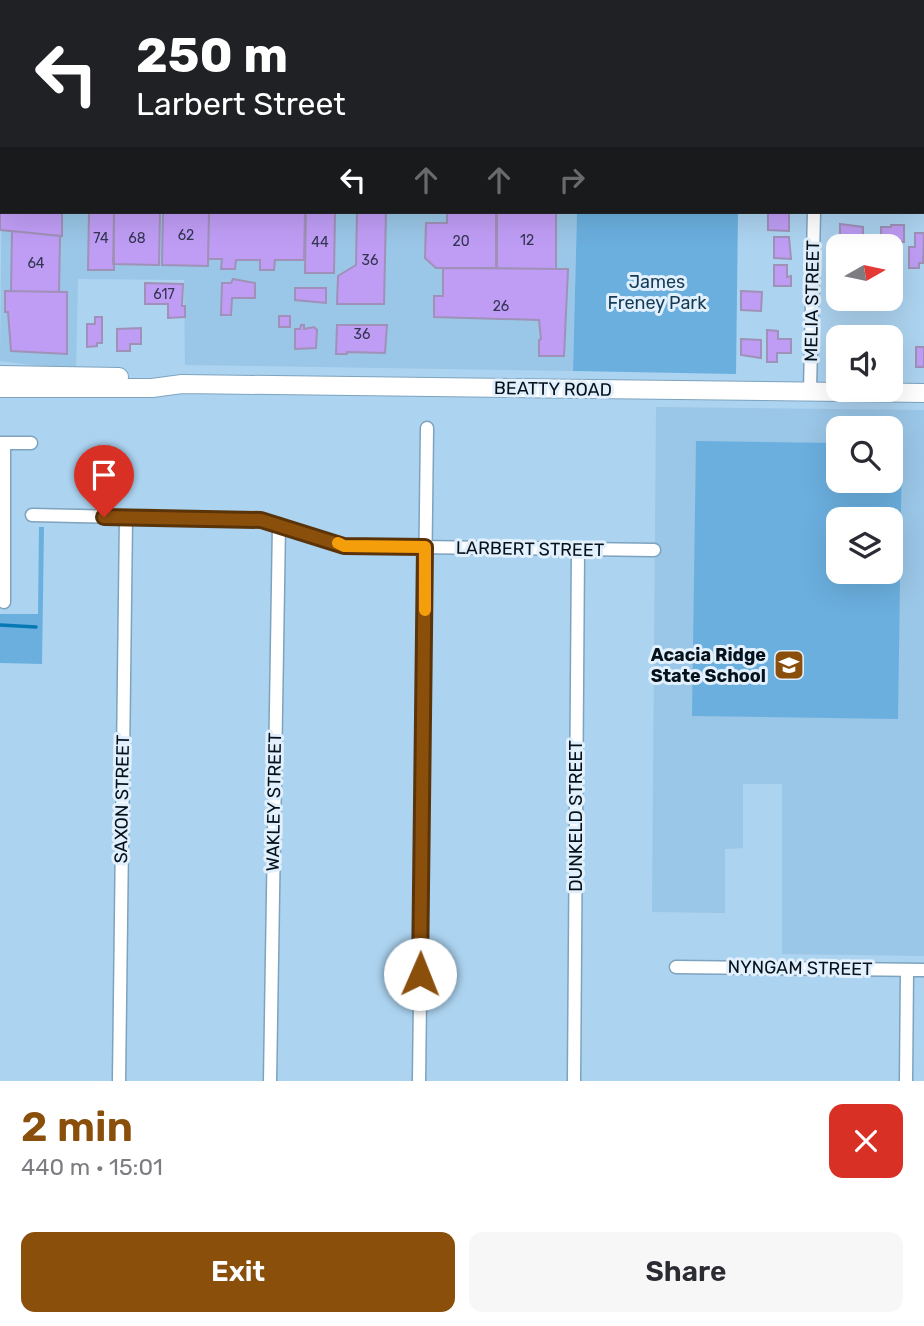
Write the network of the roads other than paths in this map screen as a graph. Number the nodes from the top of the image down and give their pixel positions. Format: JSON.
{"nodes":[{"id":1,"x":814,"y":214,"type":"edge"},
{"id":2,"x":0,"y":375,"type":"edge"},
{"id":3,"x":181,"y":384,"type":"junction"},
{"id":4,"x":0,"y":388,"type":"edge"},
{"id":5,"x":810,"y":391,"type":"junction"},
{"id":6,"x":924,"y":393,"type":"edge"},
{"id":7,"x":427,"y":428,"type":"dead end"},
{"id":8,"x":2,"y":443,"type":"edge"},
{"id":9,"x":31,"y":443,"type":"dead end"},
{"id":10,"x":32,"y":515,"type":"dead end"},
{"id":11,"x":126,"y":517,"type":"junction"},
{"id":12,"x":279,"y":524,"type":"junction"},
{"id":13,"x":2,"y":531,"type":"edge"},
{"id":14,"x":425,"y":547,"type":"junction"},
{"id":15,"x":654,"y":550,"type":"dead end"},
{"id":16,"x":578,"y":551,"type":"junction"},
{"id":17,"x":4,"y":602,"type":"dead end"},
{"id":18,"x":676,"y":967,"type":"dead end"},
{"id":19,"x":907,"y":970,"type":"junction"},
{"id":20,"x":924,"y":970,"type":"edge"},
{"id":21,"x":119,"y":1081,"type":"edge"},
{"id":22,"x":270,"y":1081,"type":"edge"},
{"id":23,"x":419,"y":1081,"type":"edge"},
{"id":24,"x":573,"y":1081,"type":"edge"},
{"id":25,"x":906,"y":1081,"type":"edge"}],
"edges":[{"from":1,"to":5,"type":"street","name":"MELIA STREET"},
{"from":2,"to":3,"type":"main road","name":"BEATTY ROAD"},
{"from":3,"to":4,"type":"main road","name":"BEATTY ROAD"},
{"from":3,"to":5,"type":"main road","name":"BEATTY ROAD"},
{"from":5,"to":6,"type":"main road","name":"BEATTY ROAD"},
{"from":7,"to":14,"type":"street"},
{"from":8,"to":9,"type":"street"},
{"from":8,"to":13,"type":"street"},
{"from":10,"to":11,"type":"street","name":"LARBERT STREET"},
{"from":11,"to":12,"type":"street","name":"LARBERT STREET"},
{"from":11,"to":21,"type":"street","name":"SAXON STREET"},
{"from":12,"to":14,"type":"street","name":"LARBERT STREET"},
{"from":12,"to":22,"type":"street","name":"WAKLEY STREET"},
{"from":13,"to":17,"type":"street"},
{"from":14,"to":16,"type":"street","name":"LARBERT STREET"},
{"from":14,"to":23,"type":"street"},
{"from":15,"to":16,"type":"street","name":"LARBERT STREET"},
{"from":16,"to":24,"type":"street","name":"DUNKELD STREET"},
{"from":18,"to":19,"type":"street","name":"NYNGAM STREET"},
{"from":19,"to":20,"type":"street","name":"NYNGAM STREET"},
{"from":19,"to":25,"type":"street"}]}
